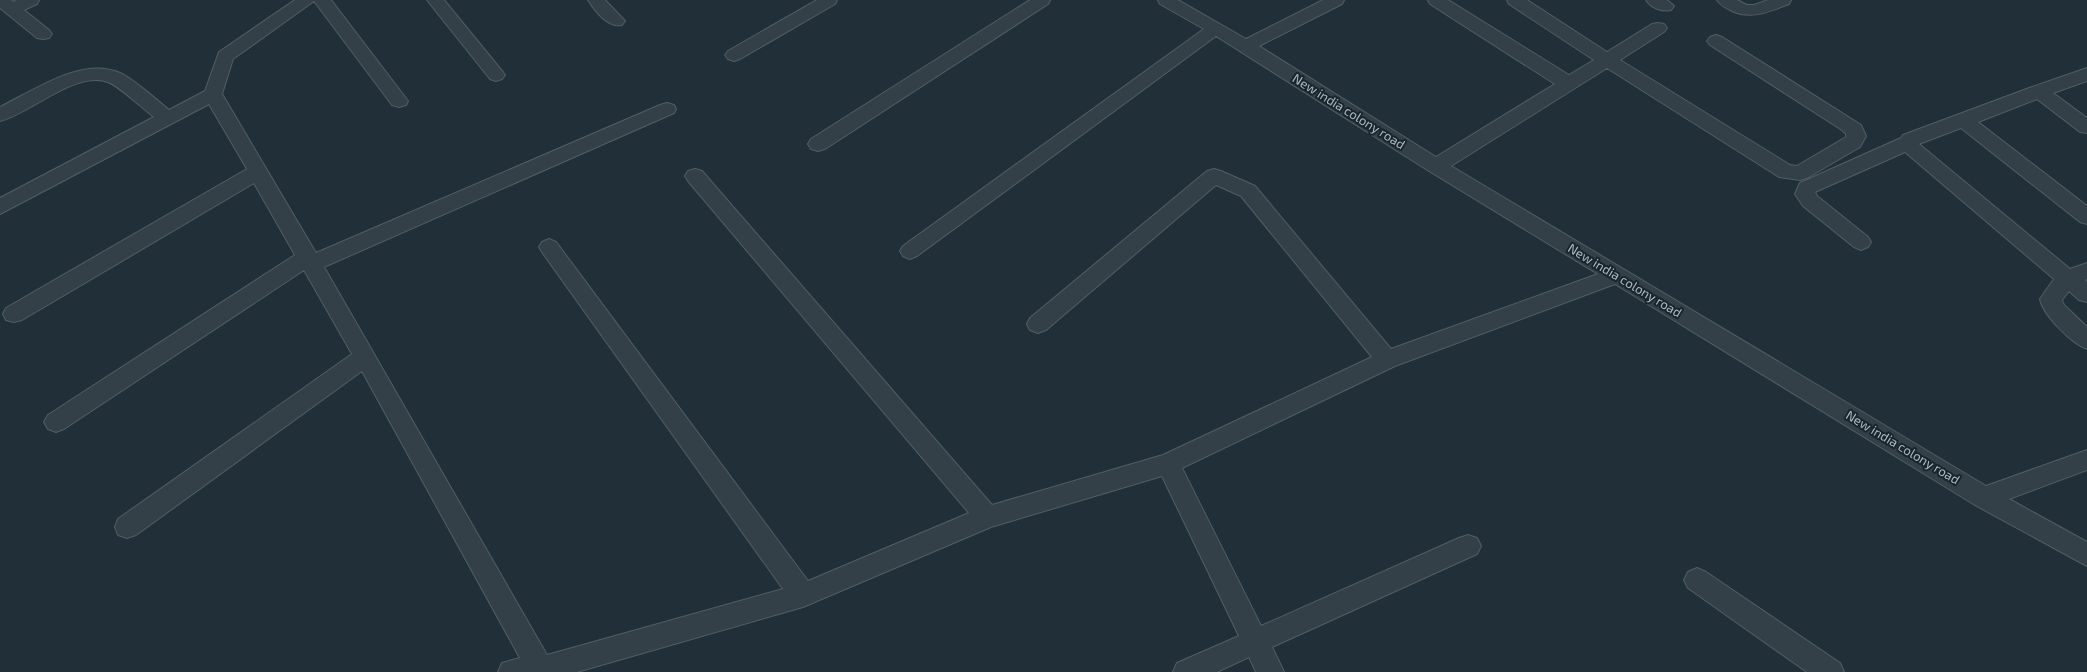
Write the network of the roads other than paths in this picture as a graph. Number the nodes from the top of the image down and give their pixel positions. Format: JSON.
{"nodes":[{"id":1,"x":31,"y":0,"type":"edge"},
{"id":2,"x":306,"y":0,"type":"edge"},
{"id":3,"x":322,"y":0,"type":"edge"},
{"id":4,"x":435,"y":0,"type":"edge"},
{"id":5,"x":596,"y":0,"type":"edge"},
{"id":6,"x":829,"y":0,"type":"edge"},
{"id":7,"x":1042,"y":0,"type":"edge"},
{"id":8,"x":1166,"y":0,"type":"edge"},
{"id":9,"x":1336,"y":0,"type":"edge"},
{"id":10,"x":1436,"y":0,"type":"edge"},
{"id":11,"x":1515,"y":0,"type":"edge"},
{"id":12,"x":1725,"y":0,"type":"edge"},
{"id":13,"x":1783,"y":0,"type":"edge"},
{"id":14,"x":6,"y":5,"type":"edge"},
{"id":15,"x":616,"y":20,"type":"dead end"},
{"id":16,"x":1658,"y":28,"type":"dead end"},
{"id":17,"x":1215,"y":29,"type":"junction"},
{"id":18,"x":43,"y":34,"type":"dead end"},
{"id":19,"x":1716,"y":40,"type":"dead end"},
{"id":20,"x":1246,"y":46,"type":"junction"},
{"id":21,"x":734,"y":55,"type":"dead end"},
{"id":22,"x":1607,"y":60,"type":"junction"},
{"id":23,"x":2087,"y":74,"type":"edge"},
{"id":24,"x":496,"y":75,"type":"dead end"},
{"id":25,"x":1569,"y":84,"type":"junction"},
{"id":26,"x":2038,"y":91,"type":"junction"},
{"id":27,"x":213,"y":94,"type":"junction"},
{"id":28,"x":399,"y":101,"type":"dead end"},
{"id":29,"x":667,"y":109,"type":"dead end"},
{"id":30,"x":0,"y":115,"type":"edge"},
{"id":31,"x":167,"y":118,"type":"junction"},
{"id":32,"x":1962,"y":120,"type":"junction"},
{"id":33,"x":2087,"y":127,"type":"edge"},
{"id":34,"x":1908,"y":143,"type":"junction"},
{"id":35,"x":818,"y":144,"type":"dead end"},
{"id":36,"x":1436,"y":166,"type":"junction"},
{"id":37,"x":257,"y":172,"type":"junction"},
{"id":38,"x":695,"y":176,"type":"dead end"},
{"id":39,"x":0,"y":207,"type":"edge"},
{"id":40,"x":2087,"y":217,"type":"edge"},
{"id":41,"x":1861,"y":242,"type":"dead end"},
{"id":42,"x":549,"y":247,"type":"dead end"},
{"id":43,"x":910,"y":251,"type":"dead end"},
{"id":44,"x":310,"y":261,"type":"junction"},
{"id":45,"x":2087,"y":271,"type":"edge"},
{"id":46,"x":1618,"y":275,"type":"junction"},
{"id":47,"x":2067,"y":278,"type":"junction"},
{"id":48,"x":2087,"y":294,"type":"edge"},
{"id":49,"x":14,"y":314,"type":"dead end"},
{"id":50,"x":1038,"y":324,"type":"dead end"},
{"id":51,"x":2087,"y":340,"type":"edge"},
{"id":52,"x":365,"y":357,"type":"junction"},
{"id":53,"x":1388,"y":360,"type":"junction"},
{"id":54,"x":56,"y":422,"type":"dead end"},
{"id":55,"x":2087,"y":460,"type":"edge"},
{"id":56,"x":1168,"y":464,"type":"junction"},
{"id":57,"x":1984,"y":497,"type":"junction"},
{"id":58,"x":987,"y":517,"type":"junction"},
{"id":59,"x":127,"y":527,"type":"dead end"},
{"id":60,"x":1468,"y":546,"type":"dead end"},
{"id":61,"x":2087,"y":555,"type":"edge"},
{"id":62,"x":1697,"y":580,"type":"dead end"},
{"id":63,"x":803,"y":595,"type":"junction"},
{"id":64,"x":1255,"y":642,"type":"junction"},
{"id":65,"x":542,"y":671,"type":"edge"},
{"id":66,"x":512,"y":672,"type":"edge"},
{"id":67,"x":1187,"y":672,"type":"edge"},
{"id":68,"x":1270,"y":672,"type":"edge"},
{"id":69,"x":1830,"y":672,"type":"edge"}],
"edges":[{"from":1,"to":14,"type":"street"},
{"from":2,"to":27,"type":"street"},
{"from":3,"to":28,"type":"street"},
{"from":4,"to":24,"type":"street"},
{"from":5,"to":15,"type":"street"},
{"from":6,"to":21,"type":"street"},
{"from":7,"to":35,"type":"street"},
{"from":8,"to":17,"type":"street","name":"New india colony road"},
{"from":9,"to":20,"type":"street"},
{"from":10,"to":25,"type":"street"},
{"from":11,"to":22,"type":"street"},
{"from":12,"to":13,"type":"street"},
{"from":14,"to":18,"type":"street"},
{"from":16,"to":22,"type":"street"},
{"from":17,"to":20,"type":"street","name":"New india colony road"},
{"from":17,"to":43,"type":"street"},
{"from":19,"to":22,"type":"street"},
{"from":20,"to":36,"type":"street","name":"New india colony road"},
{"from":22,"to":25,"type":"street"},
{"from":23,"to":26,"type":"street"},
{"from":25,"to":36,"type":"street"},
{"from":26,"to":32,"type":"street"},
{"from":26,"to":33,"type":"street"},
{"from":27,"to":31,"type":"street"},
{"from":27,"to":37,"type":"street"},
{"from":29,"to":44,"type":"street"},
{"from":30,"to":31,"type":"street"},
{"from":31,"to":39,"type":"street"},
{"from":32,"to":34,"type":"street"},
{"from":32,"to":40,"type":"street"},
{"from":34,"to":41,"type":"street"},
{"from":34,"to":47,"type":"street"},
{"from":36,"to":46,"type":"street","name":"New india colony road"},
{"from":37,"to":44,"type":"street"},
{"from":37,"to":49,"type":"street"},
{"from":38,"to":58,"type":"street"},
{"from":42,"to":63,"type":"street"},
{"from":44,"to":52,"type":"street"},
{"from":44,"to":54,"type":"street"},
{"from":45,"to":47,"type":"street"},
{"from":46,"to":53,"type":"street"},
{"from":46,"to":57,"type":"street","name":"New india colony road"},
{"from":47,"to":48,"type":"street"},
{"from":47,"to":51,"type":"street"},
{"from":50,"to":53,"type":"street"},
{"from":52,"to":59,"type":"street"},
{"from":52,"to":65,"type":"street"},
{"from":53,"to":56,"type":"street"},
{"from":55,"to":57,"type":"street"},
{"from":56,"to":58,"type":"street"},
{"from":56,"to":64,"type":"street"},
{"from":57,"to":61,"type":"street","name":"New india colony road"},
{"from":58,"to":63,"type":"street"},
{"from":60,"to":64,"type":"street"},
{"from":62,"to":69,"type":"street"},
{"from":63,"to":65,"type":"street"},
{"from":64,"to":67,"type":"street"},
{"from":64,"to":68,"type":"street"},
{"from":65,"to":66,"type":"street"}]}
